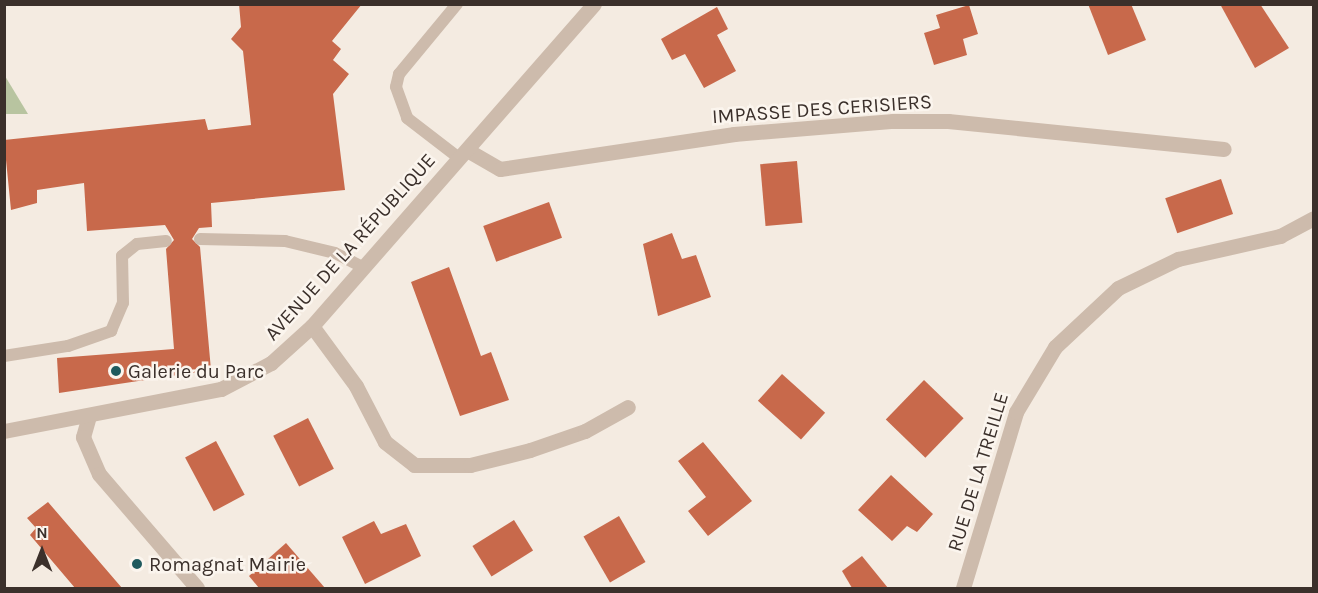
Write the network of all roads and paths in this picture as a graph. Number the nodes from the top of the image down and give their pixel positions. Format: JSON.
{"nodes":[{"id":1,"x":457,"y":4,"type":"edge"},
{"id":2,"x":594,"y":4,"type":"edge"},
{"id":3,"x":1224,"y":149,"type":"dead end"},
{"id":4,"x":463,"y":154,"type":"junction"},
{"id":5,"x":1314,"y":218,"type":"edge"},
{"id":6,"x":200,"y":239,"type":"dead end"},
{"id":7,"x":166,"y":241,"type":"dead end"},
{"id":8,"x":364,"y":268,"type":"junction"},
{"id":9,"x":312,"y":326,"type":"junction"},
{"id":10,"x":4,"y":356,"type":"edge"},
{"id":11,"x":628,"y":407,"type":"dead end"},
{"id":12,"x":89,"y":416,"type":"junction"},
{"id":13,"x":4,"y":431,"type":"edge"},
{"id":14,"x":197,"y":588,"type":"edge"},
{"id":15,"x":963,"y":588,"type":"edge"}],
"edges":[{"from":1,"to":4,"type":"lane"},
{"from":2,"to":4,"type":"street","name":"AVENUE DE LA RÉPUBLIQUE"},
{"from":3,"to":4,"type":"street","name":"IMPASSE DES CERISIERS"},
{"from":4,"to":8,"type":"street","name":"AVENUE DE LA RÉPUBLIQUE"},
{"from":5,"to":15,"type":"street","name":"RUE DE LA TREILLE"},
{"from":6,"to":8,"type":"lane"},
{"from":7,"to":10,"type":"lane"},
{"from":8,"to":9,"type":"street","name":"AVENUE DE LA RÉPUBLIQUE"},
{"from":9,"to":11,"type":"street"},
{"from":9,"to":12,"type":"street","name":"AVENUE DE LA RÉPUBLIQUE"},
{"from":12,"to":13,"type":"street","name":"AVENUE DE LA RÉPUBLIQUE"},
{"from":12,"to":14,"type":"street"}]}
